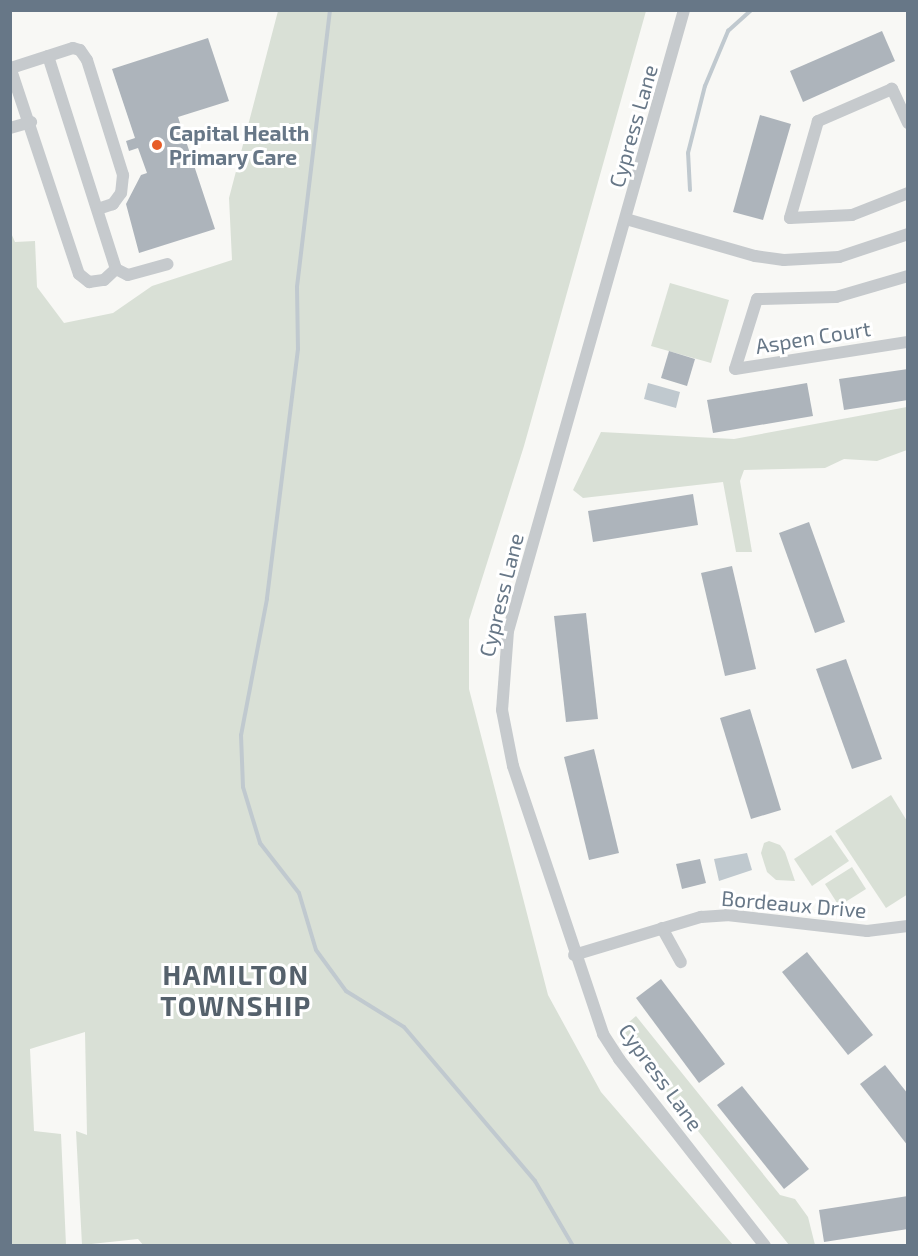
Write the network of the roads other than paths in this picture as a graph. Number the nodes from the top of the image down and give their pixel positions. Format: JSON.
{"nodes":[{"id":1,"x":684,"y":10,"type":"edge"},
{"id":2,"x":48,"y":56,"type":"junction"},
{"id":3,"x":11,"y":67,"type":"edge"},
{"id":4,"x":31,"y":122,"type":"junction"},
{"id":5,"x":908,"y":123,"type":"edge"},
{"id":6,"x":10,"y":128,"type":"edge"},
{"id":7,"x":908,"y":193,"type":"edge"},
{"id":8,"x":98,"y":209,"type":"junction"},
{"id":9,"x":626,"y":219,"type":"junction"},
{"id":10,"x":908,"y":234,"type":"edge"},
{"id":11,"x":168,"y":264,"type":"dead end"},
{"id":12,"x":116,"y":269,"type":"junction"},
{"id":13,"x":908,"y":276,"type":"edge"},
{"id":14,"x":908,"y":342,"type":"edge"},
{"id":15,"x":908,"y":926,"type":"edge"},
{"id":16,"x":662,"y":928,"type":"junction"},
{"id":17,"x":574,"y":955,"type":"junction"},
{"id":18,"x":681,"y":962,"type":"dead end"},
{"id":19,"x":765,"y":1245,"type":"edge"}],
"edges":[{"from":1,"to":9,"type":"street","name":"Cypress Lane"},
{"from":2,"to":3,"type":"street"},
{"from":2,"to":8,"type":"street"},
{"from":2,"to":8,"type":"street"},
{"from":3,"to":4,"type":"street"},
{"from":4,"to":6,"type":"street"},
{"from":4,"to":12,"type":"street"},
{"from":5,"to":7,"type":"street"},
{"from":8,"to":12,"type":"street"},
{"from":9,"to":10,"type":"street"},
{"from":9,"to":17,"type":"street","name":"Cypress Lane"},
{"from":11,"to":12,"type":"street"},
{"from":13,"to":14,"type":"street","name":"Aspen Court"},
{"from":15,"to":16,"type":"street","name":"Bordeaux Drive"},
{"from":16,"to":17,"type":"street","name":"Bordeaux Drive"},
{"from":16,"to":18,"type":"street"},
{"from":17,"to":19,"type":"street","name":"Cypress Lane"}]}
